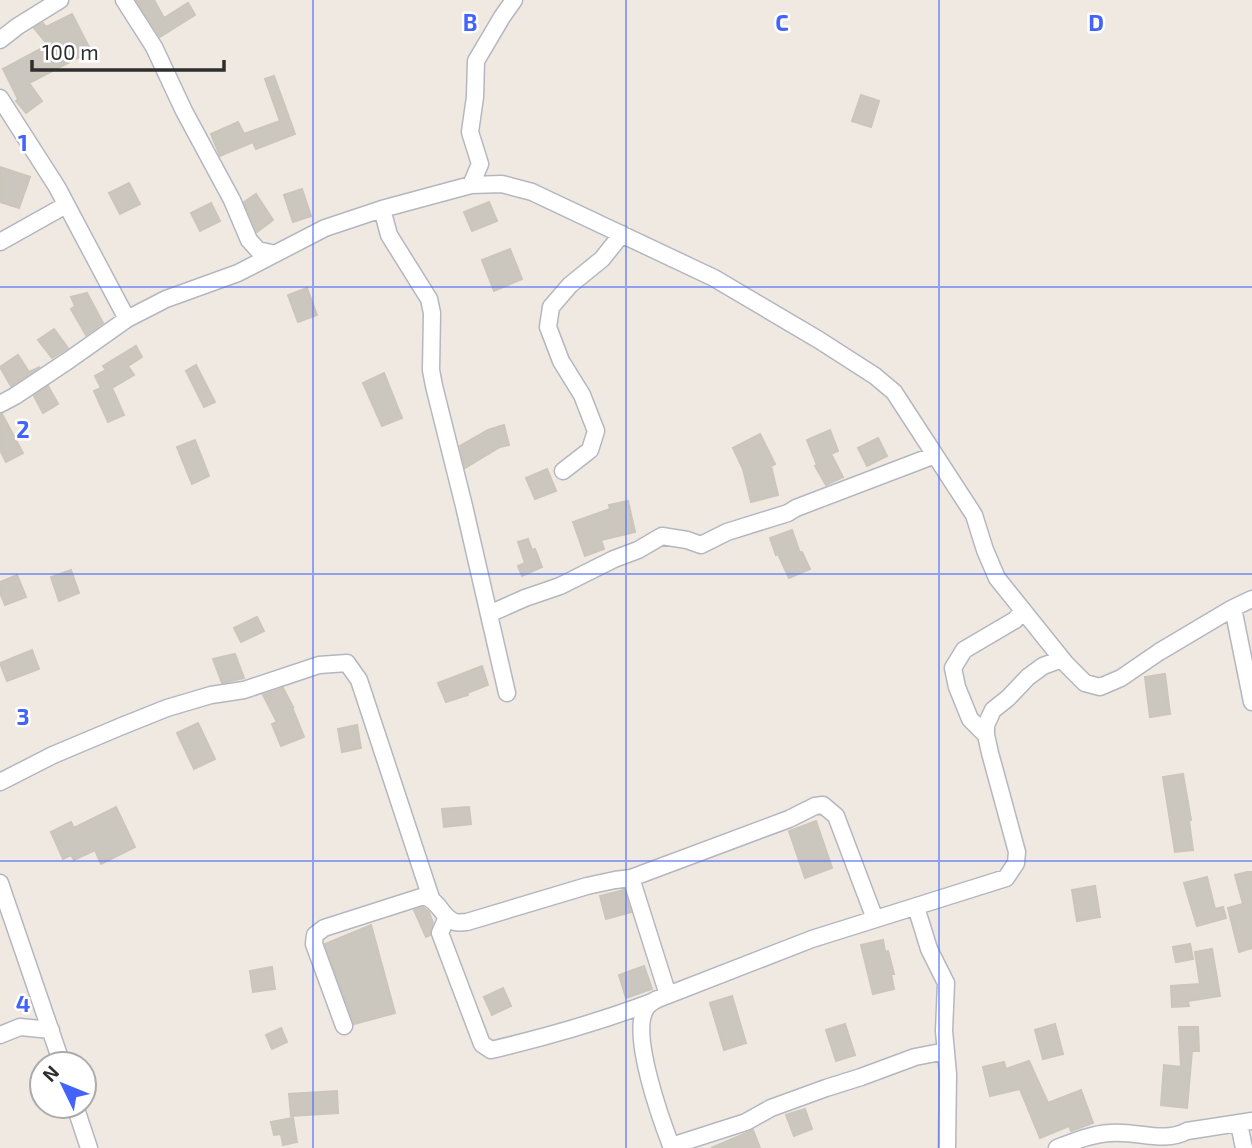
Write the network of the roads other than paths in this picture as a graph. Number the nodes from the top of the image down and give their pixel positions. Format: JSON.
{"nodes":[{"id":1,"x":60,"y":0,"type":"edge"},
{"id":2,"x":124,"y":0,"type":"edge"},
{"id":3,"x":514,"y":0,"type":"edge"},
{"id":4,"x":0,"y":40,"type":"edge"},
{"id":5,"x":0,"y":98,"type":"edge"},
{"id":6,"x":471,"y":185,"type":"junction"},
{"id":7,"x":66,"y":205,"type":"junction"},
{"id":8,"x":382,"y":209,"type":"junction"},
{"id":9,"x":622,"y":234,"type":"junction"},
{"id":10,"x":0,"y":242,"type":"edge"},
{"id":11,"x":275,"y":254,"type":"junction"},
{"id":12,"x":127,"y":319,"type":"junction"},
{"id":13,"x":0,"y":404,"type":"edge"},
{"id":14,"x":935,"y":455,"type":"junction"},
{"id":15,"x":563,"y":471,"type":"dead end"},
{"id":16,"x":1252,"y":599,"type":"edge"},
{"id":17,"x":1233,"y":608,"type":"junction"},
{"id":18,"x":1023,"y":610,"type":"junction"},
{"id":19,"x":489,"y":614,"type":"junction"},
{"id":20,"x":1062,"y":659,"type":"junction"},
{"id":21,"x":507,"y":693,"type":"dead end"},
{"id":22,"x":1251,"y":696,"type":"edge"},
{"id":23,"x":986,"y":735,"type":"junction"},
{"id":24,"x":0,"y":782,"type":"edge"},
{"id":25,"x":631,"y":878,"type":"junction"},
{"id":26,"x":0,"y":883,"type":"edge"},
{"id":27,"x":431,"y":898,"type":"junction"},
{"id":28,"x":916,"y":907,"type":"junction"},
{"id":29,"x":447,"y":917,"type":"junction"},
{"id":30,"x":875,"y":919,"type":"junction"},
{"id":31,"x":667,"y":995,"type":"junction"},
{"id":32,"x":652,"y":1002,"type":"junction"},
{"id":33,"x":344,"y":1026,"type":"dead end"},
{"id":34,"x":51,"y":1030,"type":"junction"},
{"id":35,"x":0,"y":1035,"type":"edge"},
{"id":36,"x":57,"y":1050,"type":"edge"},
{"id":37,"x":946,"y":1051,"type":"junction"},
{"id":38,"x":79,"y":1120,"type":"edge"},
{"id":39,"x":1245,"y":1122,"type":"edge"},
{"id":40,"x":86,"y":1147,"type":"edge"},
{"id":41,"x":671,"y":1147,"type":"edge"},
{"id":42,"x":947,"y":1148,"type":"edge"},
{"id":43,"x":1057,"y":1148,"type":"edge"},
{"id":44,"x":1244,"y":1148,"type":"edge"}],
"edges":[{"from":1,"to":4,"type":"street"},
{"from":2,"to":11,"type":"street"},
{"from":3,"to":6,"type":"street"},
{"from":5,"to":7,"type":"street"},
{"from":6,"to":8,"type":"street"},
{"from":6,"to":9,"type":"street"},
{"from":7,"to":10,"type":"street"},
{"from":7,"to":12,"type":"street"},
{"from":8,"to":11,"type":"street"},
{"from":8,"to":19,"type":"street"},
{"from":9,"to":14,"type":"street"},
{"from":9,"to":15,"type":"street"},
{"from":11,"to":12,"type":"street"},
{"from":12,"to":13,"type":"street"},
{"from":14,"to":18,"type":"street"},
{"from":14,"to":19,"type":"street"},
{"from":16,"to":17,"type":"street"},
{"from":17,"to":20,"type":"street"},
{"from":17,"to":22,"type":"street"},
{"from":18,"to":20,"type":"street"},
{"from":18,"to":23,"type":"street"},
{"from":19,"to":21,"type":"street"},
{"from":20,"to":23,"type":"street"},
{"from":23,"to":28,"type":"street"},
{"from":24,"to":27,"type":"street"},
{"from":25,"to":29,"type":"street"},
{"from":25,"to":30,"type":"street"},
{"from":25,"to":31,"type":"street"},
{"from":26,"to":34,"type":"street"},
{"from":27,"to":29,"type":"street"},
{"from":27,"to":33,"type":"street"},
{"from":28,"to":30,"type":"street"},
{"from":28,"to":37,"type":"street"},
{"from":29,"to":32,"type":"street"},
{"from":30,"to":31,"type":"street"},
{"from":31,"to":32,"type":"street"},
{"from":32,"to":41,"type":"street"},
{"from":34,"to":35,"type":"street"},
{"from":34,"to":36,"type":"street"},
{"from":37,"to":41,"type":"street"},
{"from":37,"to":42,"type":"street"},
{"from":38,"to":40,"type":"street"},
{"from":39,"to":43,"type":"street"},
{"from":39,"to":44,"type":"street"}]}
